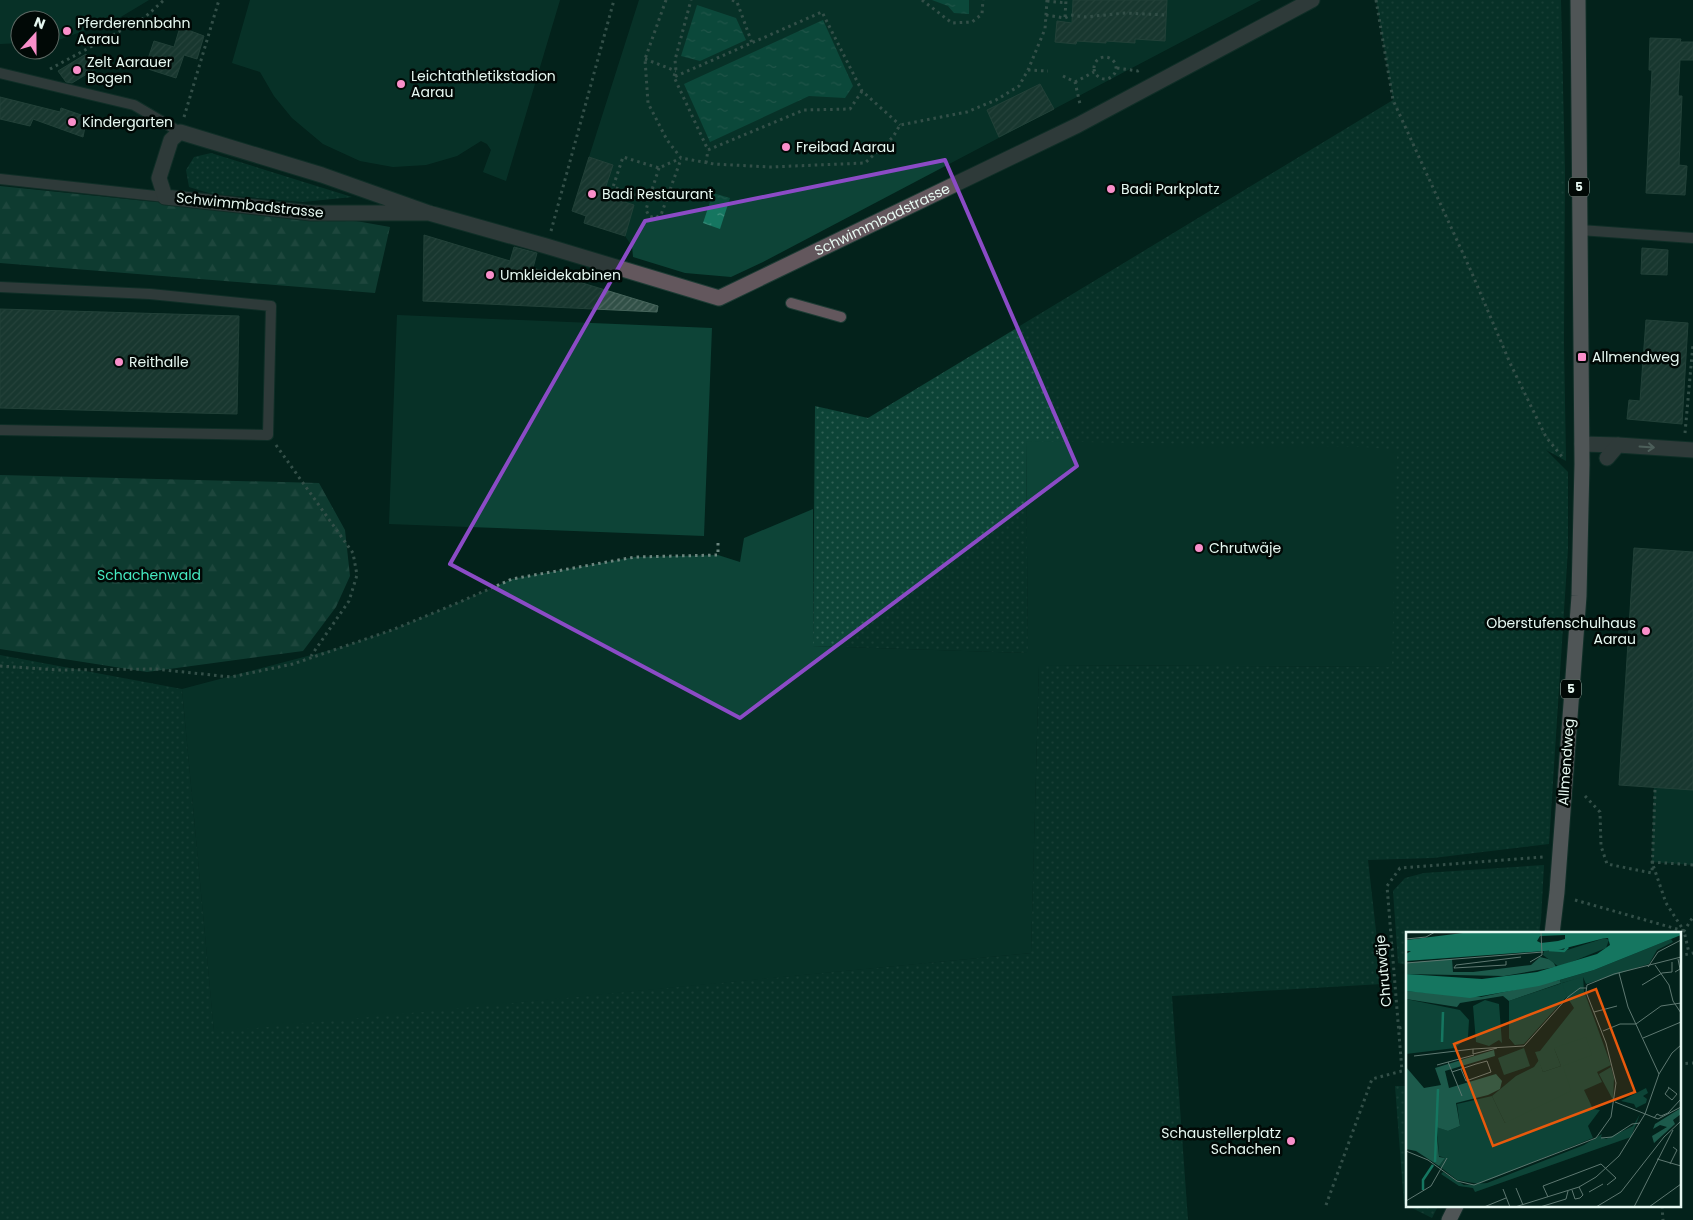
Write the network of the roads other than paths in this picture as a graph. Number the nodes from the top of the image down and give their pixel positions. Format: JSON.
{"nodes":[{"id":1,"x":1312,"y":0,"type":"edge"},
{"id":2,"x":1578,"y":0,"type":"edge"},
{"id":3,"x":0,"y":74,"type":"edge"},
{"id":4,"x":180,"y":132,"type":"junction"},
{"id":5,"x":0,"y":179,"type":"edge"},
{"id":6,"x":165,"y":197,"type":"junction"},
{"id":7,"x":430,"y":213,"type":"junction"},
{"id":8,"x":1580,"y":230,"type":"junction"},
{"id":9,"x":1693,"y":238,"type":"edge"},
{"id":10,"x":0,"y":287,"type":"edge"},
{"id":11,"x":791,"y":303,"type":"dead end"},
{"id":12,"x":841,"y":317,"type":"dead end"},
{"id":13,"x":0,"y":430,"type":"edge"},
{"id":14,"x":1582,"y":444,"type":"junction"},
{"id":15,"x":1618,"y":445,"type":"junction"},
{"id":16,"x":1688,"y":450,"type":"edge"},
{"id":17,"x":1607,"y":458,"type":"dead end"},
{"id":18,"x":1552,"y":932,"type":"edge"},
{"id":19,"x":1455,"y":1208,"type":"edge"},
{"id":20,"x":1450,"y":1220,"type":"edge"}],
"edges":[{"from":1,"to":7,"type":"street","name":"Schwimmbadstrasse"},
{"from":2,"to":8,"type":"main road","name":"Allmendweg","number":"5"},
{"from":3,"to":4,"type":"lane"},
{"from":4,"to":6,"type":"street","name":"Schwimmbadstrasse"},
{"from":4,"to":7,"type":"street","name":"Schwimmbadstrasse"},
{"from":5,"to":6,"type":"lane"},
{"from":6,"to":7,"type":"street","name":"Schwimmbadstrasse"},
{"from":8,"to":9,"type":"lane"},
{"from":8,"to":14,"type":"main road","name":"Allmendweg","number":"5"},
{"from":10,"to":13,"type":"lane"},
{"from":11,"to":12,"type":"lane"},
{"from":14,"to":15,"type":"street"},
{"from":14,"to":18,"type":"main road","name":"Allmendweg","number":"5"},
{"from":15,"to":16,"type":"street","one_way":true},
{"from":15,"to":17,"type":"street"},
{"from":19,"to":20,"type":"main road"}]}
